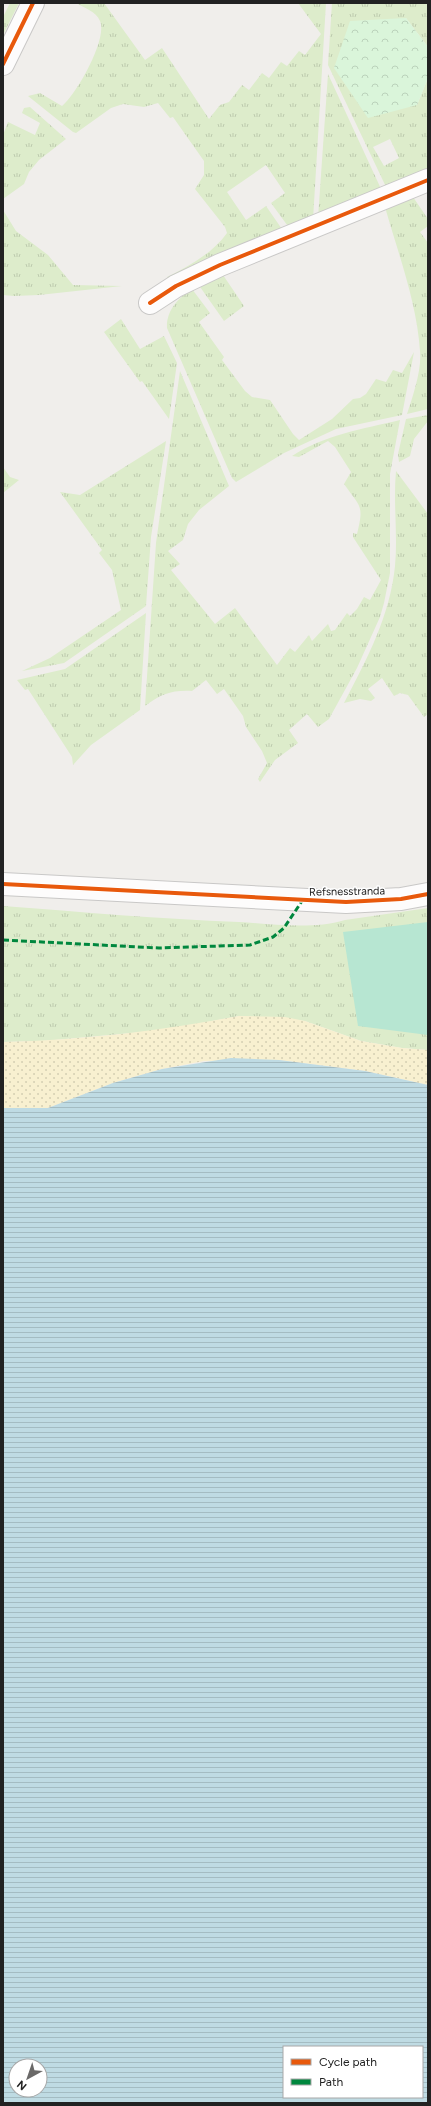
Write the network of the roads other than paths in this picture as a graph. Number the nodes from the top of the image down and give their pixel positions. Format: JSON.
{"nodes":[{"id":1,"x":33,"y":3,"type":"edge"},
{"id":2,"x":3,"y":64,"type":"edge"},
{"id":3,"x":428,"y":180,"type":"edge"},
{"id":4,"x":150,"y":303,"type":"dead end"},
{"id":5,"x":3,"y":884,"type":"edge"},
{"id":6,"x":428,"y":894,"type":"edge"}],
"edges":[{"from":1,"to":2,"type":"street"},
{"from":3,"to":4,"type":"street"},
{"from":5,"to":6,"type":"street","name":"Refsnesstranda"}]}
